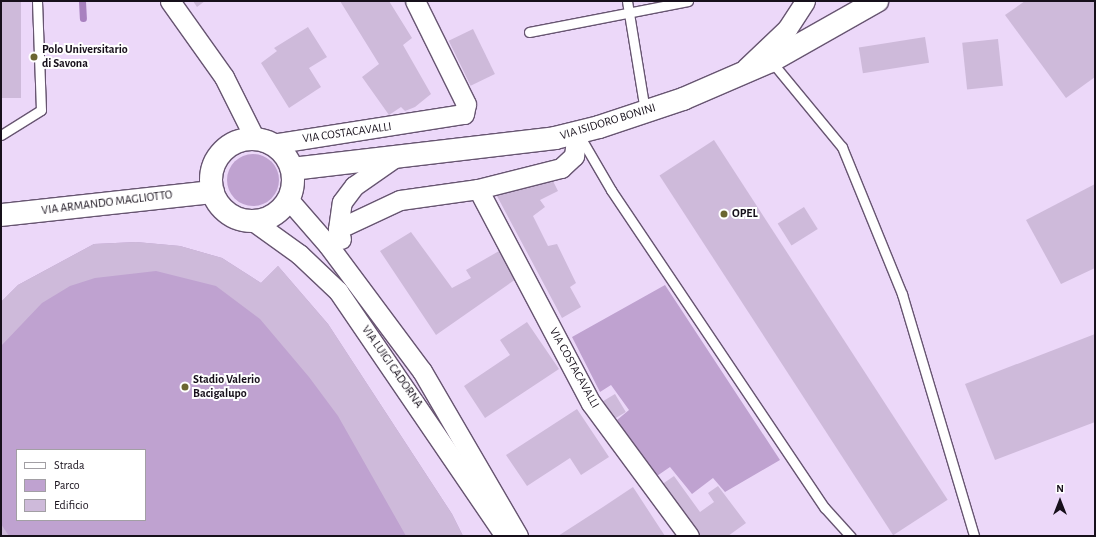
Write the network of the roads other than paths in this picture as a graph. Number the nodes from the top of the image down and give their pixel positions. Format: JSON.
{"nodes":[{"id":1,"x":36,"y":1,"type":"edge"},
{"id":2,"x":170,"y":1,"type":"edge"},
{"id":3,"x":415,"y":1,"type":"edge"},
{"id":4,"x":627,"y":1,"type":"edge"},
{"id":5,"x":688,"y":1,"type":"edge"},
{"id":6,"x":805,"y":1,"type":"edge"},
{"id":7,"x":876,"y":1,"type":"edge"},
{"id":8,"x":629,"y":14,"type":"junction"},
{"id":9,"x":529,"y":32,"type":"dead end"},
{"id":10,"x":771,"y":61,"type":"junction"},
{"id":11,"x":737,"y":76,"type":"junction"},
{"id":12,"x":645,"y":111,"type":"junction"},
{"id":13,"x":577,"y":132,"type":"junction"},
{"id":14,"x":1,"y":135,"type":"edge"},
{"id":15,"x":264,"y":141,"type":"junction"},
{"id":16,"x":397,"y":156,"type":"junction"},
{"id":17,"x":292,"y":169,"type":"junction"},
{"id":18,"x":478,"y":189,"type":"junction"},
{"id":19,"x":212,"y":192,"type":"junction"},
{"id":20,"x":288,"y":200,"type":"junction"},
{"id":21,"x":1,"y":215,"type":"edge"},
{"id":22,"x":253,"y":221,"type":"junction"},
{"id":23,"x":338,"y":229,"type":"junction"},
{"id":24,"x":377,"y":312,"type":"junction"},
{"id":25,"x":505,"y":536,"type":"edge"},
{"id":26,"x":518,"y":536,"type":"edge"},
{"id":27,"x":689,"y":536,"type":"edge"},
{"id":28,"x":850,"y":536,"type":"edge"},
{"id":29,"x":974,"y":536,"type":"edge"}],
"edges":[{"from":1,"to":14,"type":"lane"},
{"from":2,"to":15,"type":"street"},
{"from":3,"to":15,"type":"street","name":"VIA COSTACAVALLI"},
{"from":4,"to":8,"type":"lane"},
{"from":5,"to":8,"type":"lane"},
{"from":6,"to":11,"type":"street"},
{"from":7,"to":10,"type":"street","name":"VIA ISIDORO BONINI"},
{"from":8,"to":9,"type":"lane"},
{"from":8,"to":12,"type":"lane"},
{"from":10,"to":11,"type":"street","name":"VIA ISIDORO BONINI"},
{"from":10,"to":29,"type":"lane"},
{"from":11,"to":12,"type":"street","name":"VIA ISIDORO BONINI"},
{"from":12,"to":13,"type":"street","name":"VIA ISIDORO BONINI"},
{"from":13,"to":16,"type":"street","name":"VIA ISIDORO BONINI"},
{"from":13,"to":18,"type":"street"},
{"from":13,"to":28,"type":"lane"},
{"from":15,"to":17,"type":"street"},
{"from":15,"to":19,"type":"street"},
{"from":16,"to":17,"type":"street","name":"VIA ISIDORO BONINI"},
{"from":16,"to":23,"type":"street","name":"VIA LUIGI CADORNA"},
{"from":17,"to":20,"type":"street"},
{"from":18,"to":23,"type":"street"},
{"from":18,"to":27,"type":"street","name":"VIA COSTACAVALLI"},
{"from":19,"to":21,"type":"street","name":"VIA ARMANDO MAGLIOTTO"},
{"from":19,"to":22,"type":"street"},
{"from":20,"to":22,"type":"street"},
{"from":20,"to":24,"type":"street","name":"VIA LUIGI CADORNA"},
{"from":22,"to":25,"type":"street","name":"VIA LUIGI CADORNA"},
{"from":23,"to":24,"type":"street","name":"VIA LUIGI CADORNA"},
{"from":24,"to":26,"type":"street","name":"VIA LUIGI CADORNA"}]}
